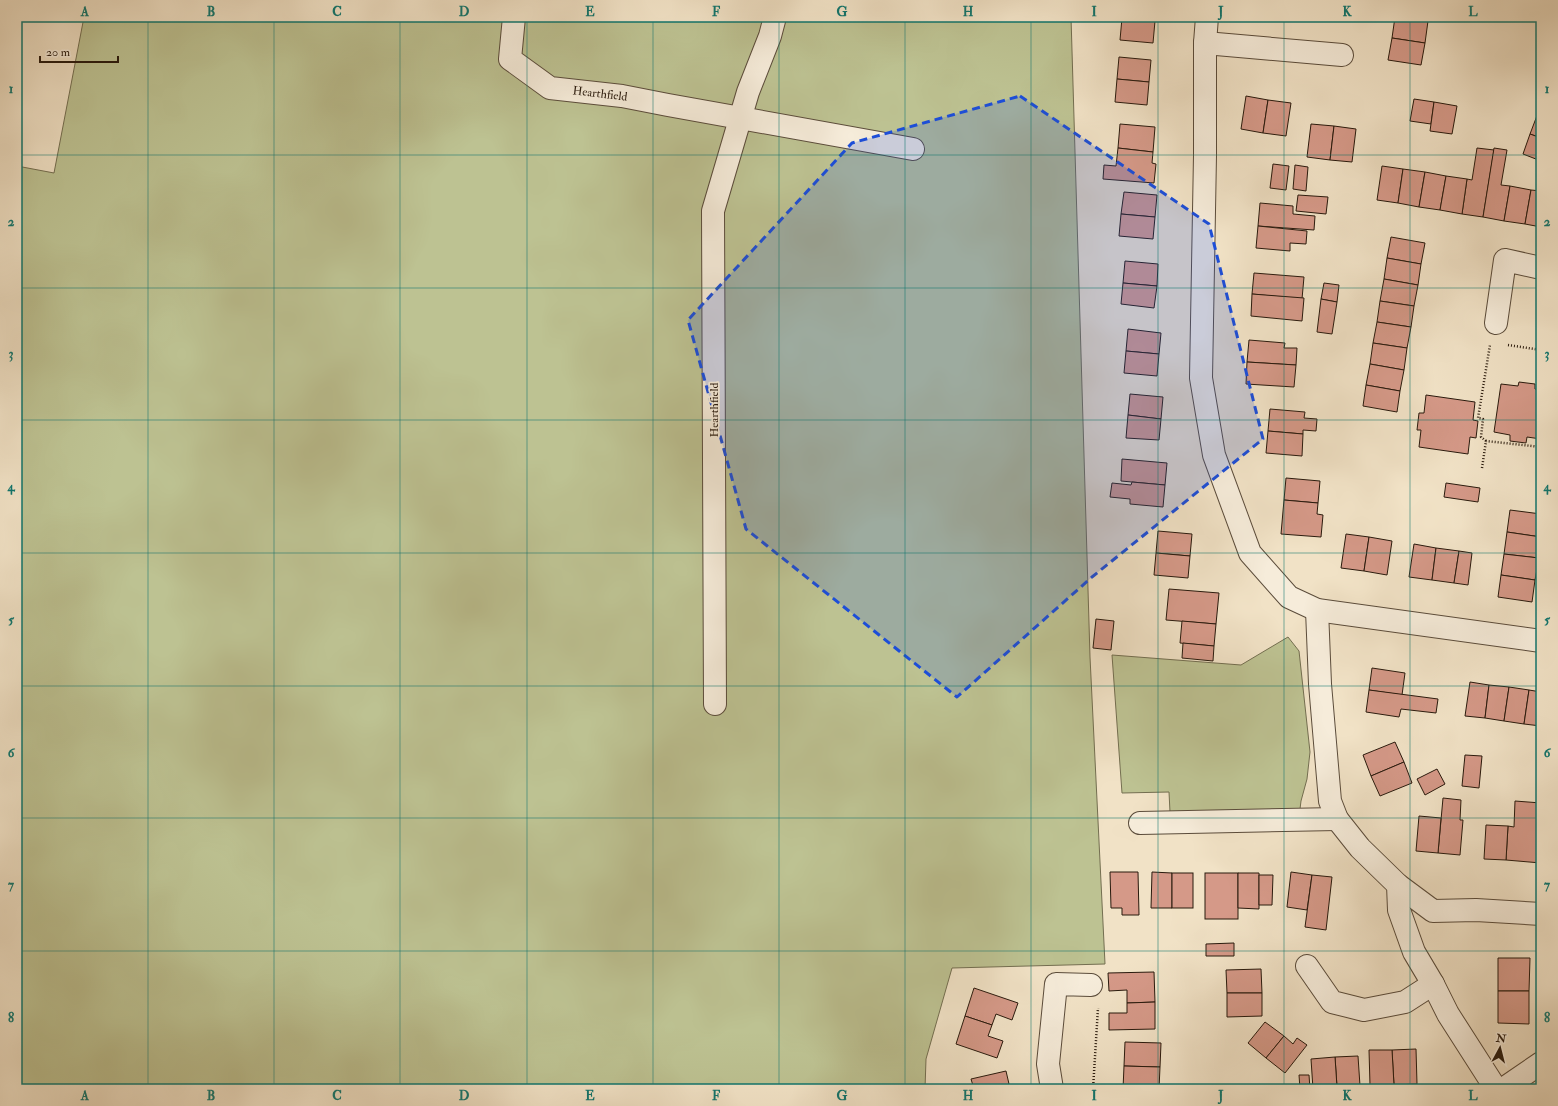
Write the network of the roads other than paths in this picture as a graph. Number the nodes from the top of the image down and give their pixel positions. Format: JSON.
{"nodes":[{"id":1,"x":514,"y":17,"type":"edge"},
{"id":2,"x":775,"y":17,"type":"edge"},
{"id":3,"x":1207,"y":17,"type":"edge"},
{"id":4,"x":1205,"y":43,"type":"junction"},
{"id":5,"x":1342,"y":55,"type":"dead end"},
{"id":6,"x":740,"y":119,"type":"junction"},
{"id":7,"x":913,"y":150,"type":"dead end"},
{"id":8,"x":1541,"y":268,"type":"edge"},
{"id":9,"x":1493,"y":333,"type":"road end"},
{"id":10,"x":1317,"y":610,"type":"junction"},
{"id":11,"x":1541,"y":641,"type":"edge"},
{"id":12,"x":716,"y":704,"type":"dead end"},
{"id":13,"x":1337,"y":819,"type":"junction"},
{"id":14,"x":1140,"y":823,"type":"dead end"},
{"id":15,"x":1398,"y":885,"type":"junction"},
{"id":16,"x":1541,"y":914,"type":"edge"},
{"id":17,"x":1307,"y":966,"type":"dead end"},
{"id":18,"x":1433,"y":984,"type":"junction"},
{"id":19,"x":1094,"y":995,"type":"road end"},
{"id":20,"x":1541,"y":1063,"type":"edge"},
{"id":21,"x":1052,"y":1089,"type":"edge"},
{"id":22,"x":1496,"y":1089,"type":"edge"},
{"id":23,"x":1502,"y":1089,"type":"edge"}],
"edges":[{"from":1,"to":6,"type":"street","name":"Hearthfield"},
{"from":2,"to":6,"type":"street","name":"Hearthfield"},
{"from":3,"to":4,"type":"street"},
{"from":4,"to":5,"type":"street"},
{"from":4,"to":10,"type":"street"},
{"from":6,"to":7,"type":"street","name":"Hearthfield"},
{"from":6,"to":12,"type":"street","name":"Hearthfield"},
{"from":8,"to":9,"type":"street"},
{"from":10,"to":11,"type":"street"},
{"from":10,"to":13,"type":"street"},
{"from":13,"to":14,"type":"street"},
{"from":13,"to":15,"type":"street"},
{"from":15,"to":16,"type":"street"},
{"from":15,"to":18,"type":"street"},
{"from":17,"to":18,"type":"street"},
{"from":18,"to":22,"type":"street"},
{"from":19,"to":21,"type":"street"},
{"from":20,"to":23,"type":"street"}]}
